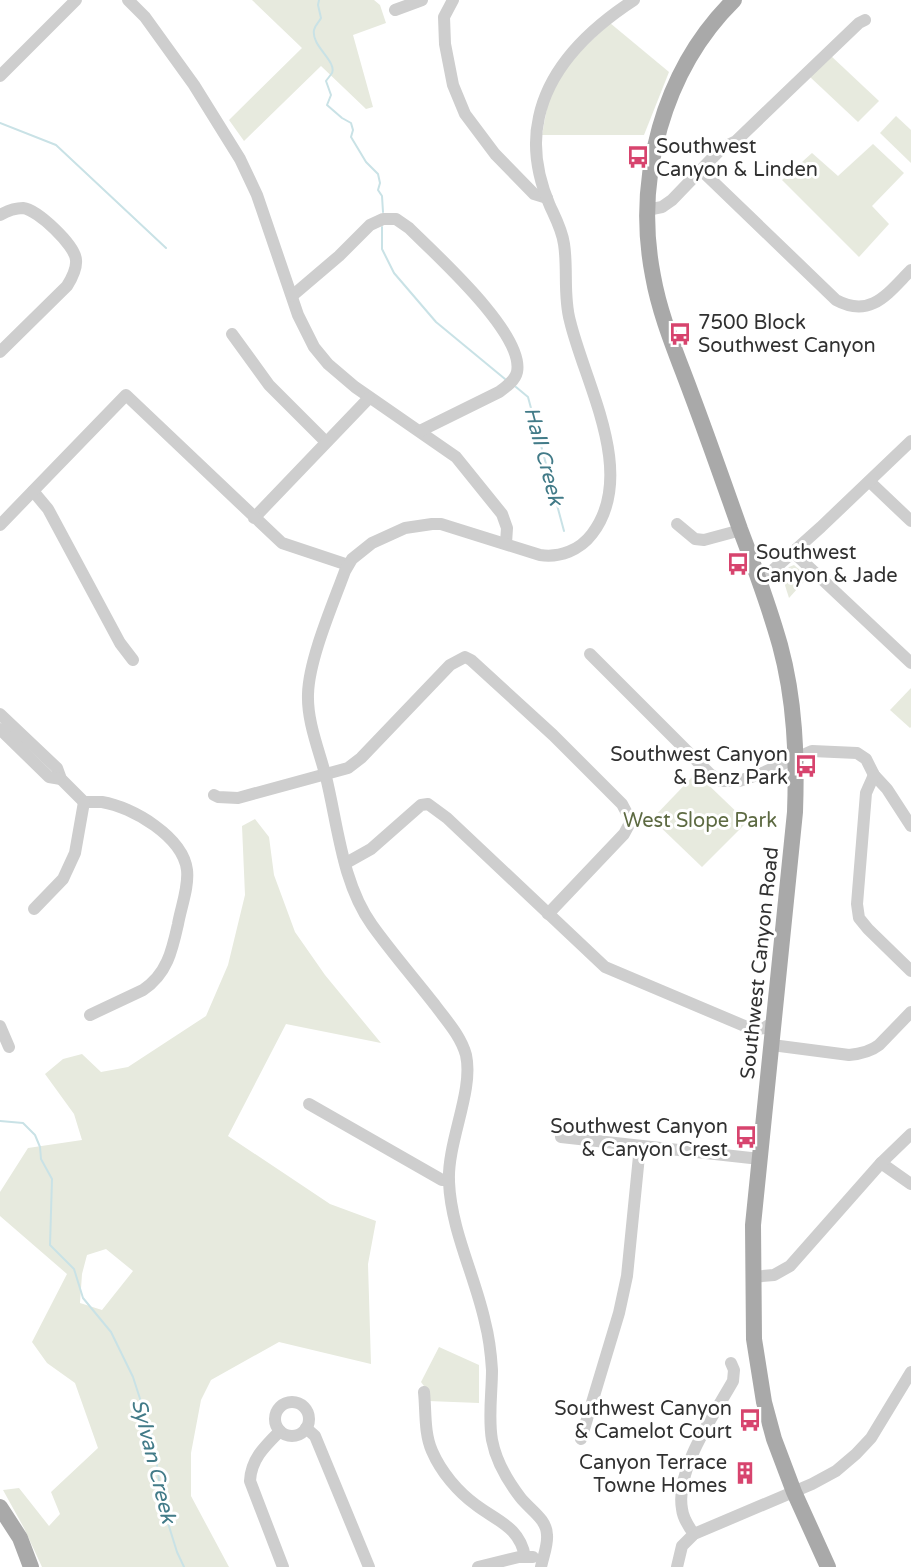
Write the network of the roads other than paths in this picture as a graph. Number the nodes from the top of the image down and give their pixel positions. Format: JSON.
{"nodes":[{"id":1,"x":76,"y":0,"type":"edge"},
{"id":2,"x":128,"y":0,"type":"edge"},
{"id":3,"x":422,"y":0,"type":"edge"},
{"id":4,"x":451,"y":0,"type":"edge"},
{"id":5,"x":634,"y":0,"type":"edge"},
{"id":6,"x":734,"y":0,"type":"edge"},
{"id":7,"x":395,"y":10,"type":"dead end"},
{"id":8,"x":865,"y":20,"type":"dead end"},
{"id":9,"x":0,"y":76,"type":"edge"},
{"id":10,"x":701,"y":170,"type":"junction"},
{"id":11,"x":547,"y":198,"type":"junction"},
{"id":12,"x":647,"y":210,"type":"junction"},
{"id":13,"x":0,"y":215,"type":"edge"},
{"id":14,"x":911,"y":270,"type":"edge"},
{"id":15,"x":292,"y":296,"type":"junction"},
{"id":16,"x":232,"y":334,"type":"dead end"},
{"id":17,"x":0,"y":351,"type":"edge"},
{"id":18,"x":369,"y":398,"type":"junction"},
{"id":19,"x":420,"y":431,"type":"junction"},
{"id":20,"x":911,"y":441,"type":"edge"},
{"id":21,"x":326,"y":442,"type":"junction"},
{"id":22,"x":870,"y":482,"type":"junction"},
{"id":23,"x":33,"y":491,"type":"junction"},
{"id":24,"x":254,"y":518,"type":"junction"},
{"id":25,"x":911,"y":521,"type":"edge"},
{"id":26,"x":676,"y":524,"type":"dead end"},
{"id":27,"x":0,"y":525,"type":"edge"},
{"id":28,"x":741,"y":530,"type":"junction"},
{"id":29,"x":506,"y":543,"type":"junction"},
{"id":30,"x":793,"y":552,"type":"junction"},
{"id":31,"x":348,"y":565,"type":"junction"},
{"id":32,"x":758,"y":577,"type":"junction"},
{"id":33,"x":590,"y":654,"type":"dead end"},
{"id":34,"x":133,"y":660,"type":"dead end"},
{"id":35,"x":911,"y":663,"type":"edge"},
{"id":36,"x":0,"y":714,"type":"edge"},
{"id":37,"x":0,"y":729,"type":"edge"},
{"id":38,"x":796,"y":759,"type":"junction"},
{"id":39,"x":325,"y":775,"type":"junction"},
{"id":40,"x":874,"y":775,"type":"junction"},
{"id":41,"x":61,"y":779,"type":"junction"},
{"id":42,"x":214,"y":795,"type":"dead end"},
{"id":43,"x":84,"y":802,"type":"junction"},
{"id":44,"x":911,"y":826,"type":"edge"},
{"id":45,"x":346,"y":863,"type":"junction"},
{"id":46,"x":34,"y":909,"type":"dead end"},
{"id":47,"x":548,"y":914,"type":"junction"},
{"id":48,"x":911,"y":971,"type":"edge"},
{"id":49,"x":911,"y":1012,"type":"edge"},
{"id":50,"x":90,"y":1015,"type":"dead end"},
{"id":51,"x":774,"y":1022,"type":"junction"},
{"id":52,"x":0,"y":1026,"type":"edge"},
{"id":53,"x":772,"y":1045,"type":"junction"},
{"id":54,"x":9,"y":1047,"type":"dead end"},
{"id":55,"x":309,"y":1104,"type":"dead end"},
{"id":56,"x":911,"y":1134,"type":"edge"},
{"id":57,"x":561,"y":1137,"type":"dead end"},
{"id":58,"x":640,"y":1146,"type":"junction"},
{"id":59,"x":760,"y":1159,"type":"junction"},
{"id":60,"x":881,"y":1163,"type":"junction"},
{"id":61,"x":448,"y":1180,"type":"junction"},
{"id":62,"x":911,"y":1184,"type":"edge"},
{"id":63,"x":752,"y":1277,"type":"junction"},
{"id":64,"x":731,"y":1363,"type":"dead end"},
{"id":65,"x":911,"y":1372,"type":"edge"},
{"id":66,"x":424,"y":1392,"type":"dead end"},
{"id":67,"x":306,"y":1428,"type":"junction"},
{"id":68,"x":280,"y":1431,"type":"junction"},
{"id":69,"x":581,"y":1439,"type":"dead end"},
{"id":70,"x":794,"y":1492,"type":"junction"},
{"id":71,"x":0,"y":1507,"type":"edge"},
{"id":72,"x":694,"y":1534,"type":"junction"},
{"id":73,"x":525,"y":1557,"type":"junction"},
{"id":74,"x":542,"y":1563,"type":"edge"},
{"id":75,"x":280,"y":1566,"type":"edge"},
{"id":76,"x":31,"y":1567,"type":"edge"},
{"id":77,"x":369,"y":1567,"type":"edge"},
{"id":78,"x":478,"y":1567,"type":"edge"},
{"id":79,"x":677,"y":1567,"type":"edge"},
{"id":80,"x":828,"y":1567,"type":"edge"}],
"edges":[{"from":1,"to":9,"type":"street"},
{"from":2,"to":15,"type":"street"},
{"from":3,"to":7,"type":"street"},
{"from":4,"to":11,"type":"street"},
{"from":5,"to":11,"type":"street"},
{"from":6,"to":12,"type":"main road","name":"Southwest Canyon Road"},
{"from":8,"to":10,"type":"street"},
{"from":10,"to":12,"type":"street"},
{"from":10,"to":14,"type":"street"},
{"from":11,"to":29,"type":"street"},
{"from":12,"to":28,"type":"main road","name":"Southwest Canyon Road"},
{"from":13,"to":17,"type":"street"},
{"from":15,"to":18,"type":"street"},
{"from":15,"to":19,"type":"street"},
{"from":16,"to":21,"type":"street"},
{"from":18,"to":19,"type":"street"},
{"from":18,"to":21,"type":"street"},
{"from":19,"to":29,"type":"street"},
{"from":20,"to":22,"type":"street"},
{"from":21,"to":24,"type":"street"},
{"from":22,"to":25,"type":"street"},
{"from":22,"to":30,"type":"street"},
{"from":23,"to":24,"type":"street"},
{"from":23,"to":27,"type":"street"},
{"from":23,"to":34,"type":"street"},
{"from":24,"to":31,"type":"street"},
{"from":26,"to":28,"type":"street"},
{"from":28,"to":32,"type":"main road","name":"Southwest Canyon Road"},
{"from":29,"to":31,"type":"street"},
{"from":30,"to":32,"type":"street"},
{"from":30,"to":35,"type":"street"},
{"from":31,"to":39,"type":"street"},
{"from":32,"to":38,"type":"main road","name":"Southwest Canyon Road"},
{"from":33,"to":38,"type":"street"},
{"from":36,"to":41,"type":"street"},
{"from":37,"to":41,"type":"street"},
{"from":38,"to":40,"type":"street"},
{"from":38,"to":51,"type":"main road","name":"Southwest Canyon Road"},
{"from":39,"to":42,"type":"street"},
{"from":39,"to":45,"type":"street"},
{"from":39,"to":47,"type":"street"},
{"from":40,"to":44,"type":"street"},
{"from":40,"to":48,"type":"street"},
{"from":41,"to":43,"type":"street"},
{"from":43,"to":46,"type":"street"},
{"from":43,"to":50,"type":"street"},
{"from":45,"to":47,"type":"street"},
{"from":45,"to":61,"type":"street"},
{"from":47,"to":51,"type":"street"},
{"from":49,"to":53,"type":"street"},
{"from":51,"to":53,"type":"main road","name":"Southwest Canyon Road"},
{"from":52,"to":54,"type":"street"},
{"from":53,"to":59,"type":"main road","name":"Southwest Canyon Road"},
{"from":55,"to":61,"type":"street"},
{"from":56,"to":60,"type":"street"},
{"from":57,"to":58,"type":"street"},
{"from":58,"to":59,"type":"street"},
{"from":58,"to":69,"type":"street"},
{"from":59,"to":63,"type":"main road","name":"Southwest Canyon Road"},
{"from":60,"to":62,"type":"street"},
{"from":60,"to":63,"type":"street"},
{"from":61,"to":74,"type":"street"},
{"from":63,"to":70,"type":"main road","name":"Southwest Canyon Road"},
{"from":64,"to":72,"type":"street"},
{"from":65,"to":70,"type":"street"},
{"from":66,"to":73,"type":"street"},
{"from":67,"to":68,"type":"street"},
{"from":67,"to":68,"type":"street"},
{"from":67,"to":77,"type":"street"},
{"from":68,"to":75,"type":"street"},
{"from":70,"to":72,"type":"street"},
{"from":70,"to":80,"type":"main road","name":"Southwest Canyon Road"},
{"from":71,"to":76,"type":"main road"},
{"from":72,"to":79,"type":"street"},
{"from":73,"to":74,"type":"street"},
{"from":73,"to":78,"type":"street"}]}
